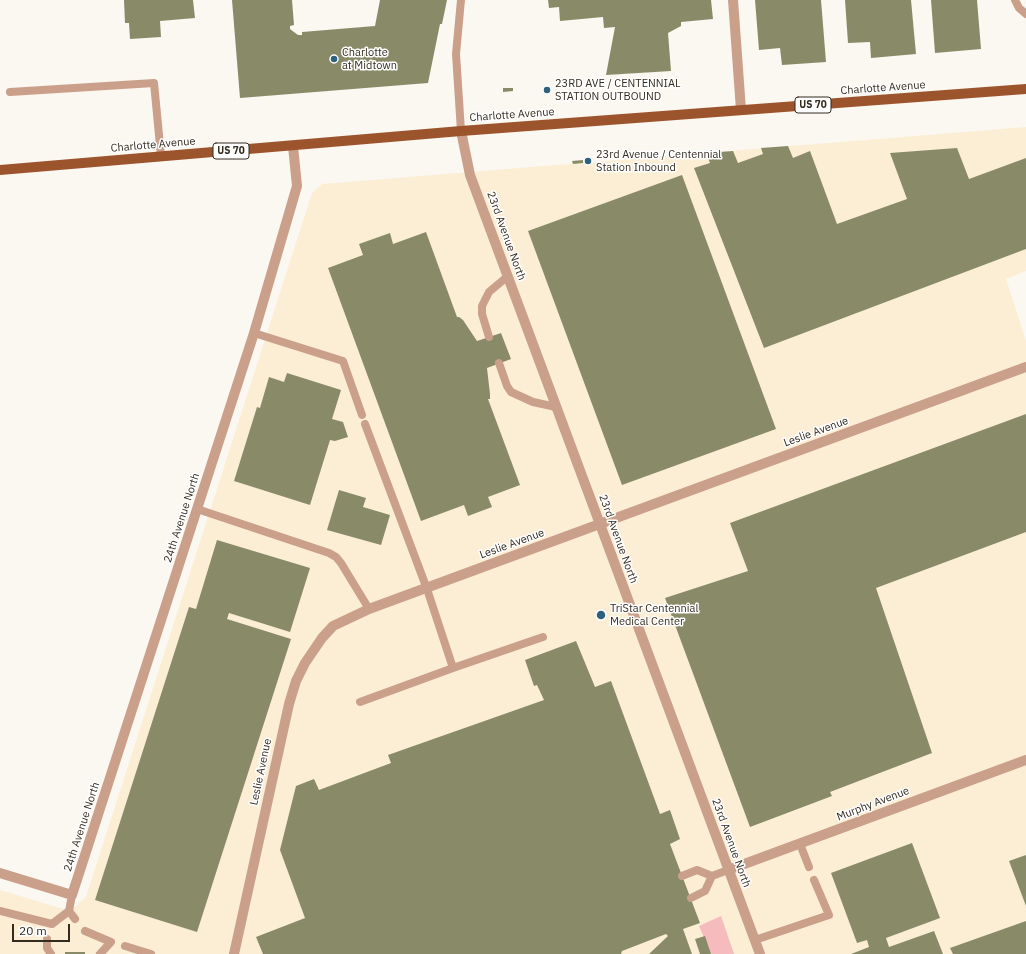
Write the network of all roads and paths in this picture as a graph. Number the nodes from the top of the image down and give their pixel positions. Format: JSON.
{"nodes":[{"id":1,"x":461,"y":0,"type":"edge"},
{"id":2,"x":733,"y":0,"type":"edge"},
{"id":3,"x":1015,"y":0,"type":"edge"},
{"id":4,"x":1026,"y":14,"type":"edge"},
{"id":5,"x":1026,"y":89,"type":"edge"},
{"id":6,"x":10,"y":92,"type":"dead end"},
{"id":7,"x":741,"y":110,"type":"junction"},
{"id":8,"x":461,"y":131,"type":"junction"},
{"id":9,"x":293,"y":146,"type":"junction"},
{"id":10,"x":161,"y":156,"type":"junction"},
{"id":11,"x":0,"y":170,"type":"edge"},
{"id":12,"x":508,"y":276,"type":"junction"},
{"id":13,"x":254,"y":333,"type":"junction"},
{"id":14,"x":489,"y":337,"type":"dead end"},
{"id":15,"x":499,"y":363,"type":"dead end"},
{"id":16,"x":1026,"y":367,"type":"edge"},
{"id":17,"x":556,"y":408,"type":"junction"},
{"id":18,"x":362,"y":415,"type":"dead end"},
{"id":19,"x":365,"y":424,"type":"dead end"},
{"id":20,"x":197,"y":509,"type":"junction"},
{"id":21,"x":600,"y":525,"type":"junction"},
{"id":22,"x":427,"y":589,"type":"junction"},
{"id":23,"x":369,"y":609,"type":"junction"},
{"id":24,"x":543,"y":637,"type":"dead end"},
{"id":25,"x":453,"y":668,"type":"junction"},
{"id":26,"x":360,"y":702,"type":"dead end"},
{"id":27,"x":1026,"y":760,"type":"edge"},
{"id":28,"x":800,"y":844,"type":"junction"},
{"id":29,"x":809,"y":867,"type":"dead end"},
{"id":30,"x":728,"y":870,"type":"junction"},
{"id":31,"x":0,"y":873,"type":"edge"},
{"id":32,"x":682,"y":876,"type":"dead end"},
{"id":33,"x":712,"y":876,"type":"junction"},
{"id":34,"x":814,"y":880,"type":"dead end"},
{"id":35,"x":72,"y":895,"type":"junction"},
{"id":36,"x":691,"y":898,"type":"dead end"},
{"id":37,"x":0,"y":911,"type":"edge"},
{"id":38,"x":69,"y":911,"type":"junction"},
{"id":39,"x":75,"y":919,"type":"dead end"},
{"id":40,"x":85,"y":930,"type":"dead end"},
{"id":41,"x":47,"y":939,"type":"dead end"},
{"id":42,"x":755,"y":940,"type":"junction"},
{"id":43,"x":125,"y":946,"type":"dead end"},
{"id":44,"x":51,"y":954,"type":"edge"},
{"id":45,"x":100,"y":954,"type":"edge"},
{"id":46,"x":152,"y":954,"type":"edge"},
{"id":47,"x":234,"y":954,"type":"edge"},
{"id":48,"x":760,"y":954,"type":"edge"}],
"edges":[{"from":1,"to":8,"type":"lane"},
{"from":2,"to":7,"type":"street"},
{"from":3,"to":4,"type":"lane"},
{"from":5,"to":7,"type":"main road","name":"Charlotte Avenue","number":"US 70"},
{"from":6,"to":10,"type":"lane"},
{"from":7,"to":8,"type":"main road","name":"Charlotte Avenue","number":"US 70"},
{"from":8,"to":9,"type":"main road","name":"Charlotte Avenue","number":"US 70"},
{"from":8,"to":12,"type":"street","name":"23rd Avenue North"},
{"from":9,"to":10,"type":"main road","name":"Charlotte Avenue","number":"US 70"},
{"from":9,"to":13,"type":"street","name":"24th Avenue North"},
{"from":10,"to":11,"type":"main road","name":"Charlotte Avenue","number":"US 70"},
{"from":12,"to":14,"type":"lane"},
{"from":12,"to":17,"type":"street","name":"23rd Avenue North"},
{"from":13,"to":18,"type":"lane"},
{"from":13,"to":20,"type":"street","name":"24th Avenue North"},
{"from":15,"to":17,"type":"lane"},
{"from":16,"to":21,"type":"street","name":"Leslie Avenue"},
{"from":17,"to":21,"type":"street","name":"23rd Avenue North"},
{"from":19,"to":22,"type":"lane"},
{"from":20,"to":23,"type":"lane"},
{"from":20,"to":35,"type":"street","name":"24th Avenue North"},
{"from":21,"to":22,"type":"street","name":"Leslie Avenue"},
{"from":21,"to":30,"type":"street","name":"23rd Avenue North"},
{"from":22,"to":23,"type":"street","name":"Leslie Avenue"},
{"from":22,"to":25,"type":"lane"},
{"from":23,"to":47,"type":"street","name":"Leslie Avenue"},
{"from":24,"to":25,"type":"lane"},
{"from":25,"to":26,"type":"lane"},
{"from":27,"to":28,"type":"street","name":"Murphy Avenue"},
{"from":28,"to":29,"type":"lane"},
{"from":28,"to":30,"type":"street","name":"Murphy Avenue"},
{"from":30,"to":33,"type":"lane"},
{"from":30,"to":42,"type":"street","name":"23rd Avenue North"},
{"from":31,"to":35,"type":"street"},
{"from":32,"to":33,"type":"lane"},
{"from":33,"to":36,"type":"lane"},
{"from":34,"to":42,"type":"lane"},
{"from":35,"to":38,"type":"lane"},
{"from":37,"to":38,"type":"lane"},
{"from":38,"to":39,"type":"lane"},
{"from":40,"to":45,"type":"lane"},
{"from":41,"to":44,"type":"lane"},
{"from":42,"to":48,"type":"street","name":"23rd Avenue North"},
{"from":43,"to":46,"type":"lane"}]}
